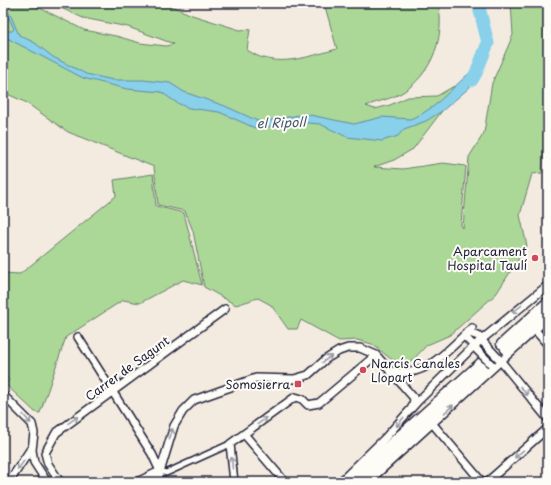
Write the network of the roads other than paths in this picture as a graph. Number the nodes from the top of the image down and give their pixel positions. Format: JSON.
{"nodes":[{"id":1,"x":548,"y":285,"type":"edge"},
{"id":2,"x":548,"y":301,"type":"edge"},
{"id":3,"x":225,"y":309,"type":"dead end"},
{"id":4,"x":548,"y":309,"type":"edge"},
{"id":5,"x":548,"y":318,"type":"edge"},
{"id":6,"x":469,"y":330,"type":"junction"},
{"id":7,"x":535,"y":330,"type":"junction"},
{"id":8,"x":78,"y":337,"type":"dead end"},
{"id":9,"x":483,"y":341,"type":"junction"},
{"id":10,"x":548,"y":345,"type":"edge"},
{"id":11,"x":475,"y":348,"type":"junction"},
{"id":12,"x":376,"y":355,"type":"junction"},
{"id":13,"x":500,"y":360,"type":"junction"},
{"id":14,"x":487,"y":366,"type":"junction"},
{"id":15,"x":390,"y":371,"type":"junction"},
{"id":16,"x":113,"y":392,"type":"junction"},
{"id":17,"x":5,"y":396,"type":"edge"},
{"id":18,"x":412,"y":407,"type":"junction"},
{"id":19,"x":548,"y":419,"type":"edge"},
{"id":20,"x":432,"y":423,"type":"junction"},
{"id":21,"x":548,"y":428,"type":"edge"},
{"id":22,"x":244,"y":434,"type":"junction"},
{"id":23,"x":230,"y":444,"type":"junction"},
{"id":24,"x":32,"y":447,"type":"junction"},
{"id":25,"x":160,"y":471,"type":"junction"},
{"id":26,"x":342,"y":481,"type":"edge"},
{"id":27,"x":9,"y":482,"type":"edge"},
{"id":28,"x":46,"y":482,"type":"edge"},
{"id":29,"x":60,"y":482,"type":"edge"},
{"id":30,"x":137,"y":482,"type":"edge"},
{"id":31,"x":157,"y":482,"type":"edge"},
{"id":32,"x":234,"y":482,"type":"edge"},
{"id":33,"x":285,"y":482,"type":"edge"},
{"id":34,"x":359,"y":482,"type":"edge"},
{"id":35,"x":368,"y":482,"type":"edge"},
{"id":36,"x":482,"y":482,"type":"edge"},
{"id":37,"x":487,"y":482,"type":"edge"}],
"edges":[{"from":1,"to":9,"type":"street","one_way":true},
{"from":2,"to":4,"type":"street"},
{"from":3,"to":16,"type":"street","name":"Carrer de Sagunt"},
{"from":5,"to":7,"type":"street"},
{"from":6,"to":9,"type":"street"},
{"from":6,"to":11,"type":"street"},
{"from":6,"to":15,"type":"street"},
{"from":7,"to":10,"type":"street"},
{"from":7,"to":13,"type":"street"},
{"from":8,"to":16,"type":"street"},
{"from":9,"to":11,"type":"street"},
{"from":9,"to":13,"type":"street","bridge":true},
{"from":11,"to":14,"type":"street","bridge":true},
{"from":11,"to":18,"type":"street"},
{"from":12,"to":15,"type":"street"},
{"from":22,"to":12,"type":"street","one_way":true},
{"from":25,"to":12,"type":"street","one_way":true},
{"from":13,"to":14,"type":"street"},
{"from":13,"to":19,"type":"street","one_way":true},
{"from":20,"to":14,"type":"street","one_way":true},
{"from":14,"to":26,"type":"street"},
{"from":14,"to":34,"type":"street"},
{"from":15,"to":18,"type":"street"},
{"from":16,"to":25,"type":"street"},
{"from":29,"to":16,"type":"street","name":"Carrer de Sagunt","one_way":true},
{"from":17,"to":24,"type":"street","one_way":true},
{"from":18,"to":26,"type":"street","one_way":true},
{"from":20,"to":35,"type":"street"},
{"from":20,"to":36,"type":"street"},
{"from":21,"to":37,"type":"street","one_way":true},
{"from":22,"to":23,"type":"street"},
{"from":22,"to":33,"type":"street"},
{"from":23,"to":25,"type":"street"},
{"from":32,"to":23,"type":"street","one_way":true},
{"from":24,"to":27,"type":"street","one_way":true},
{"from":24,"to":28,"type":"street"},
{"from":25,"to":30,"type":"street"},
{"from":25,"to":31,"type":"street"}]}
